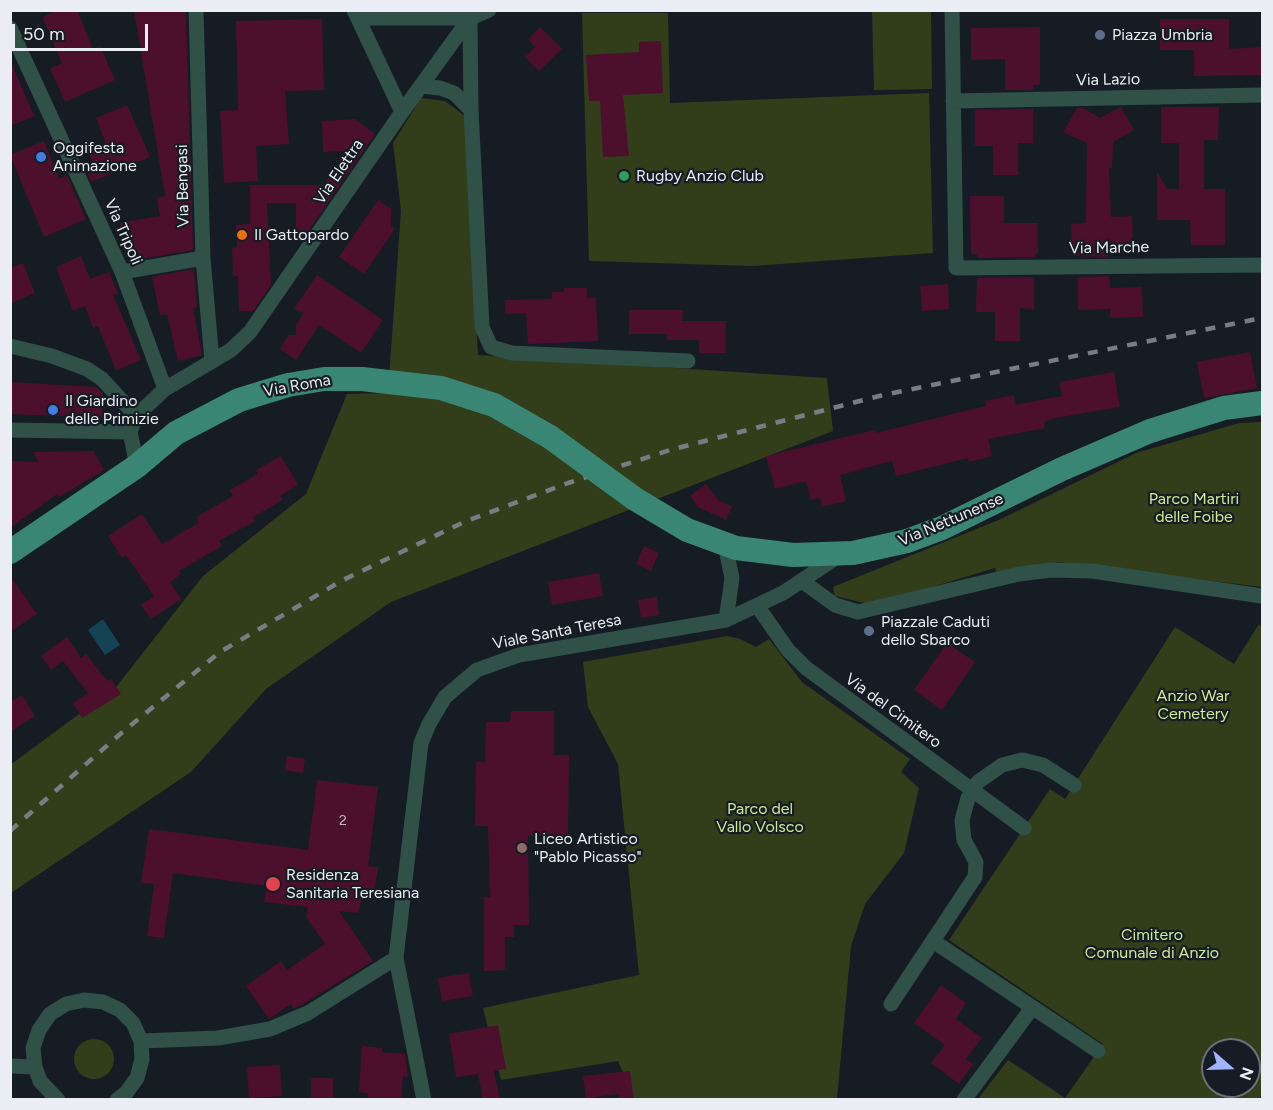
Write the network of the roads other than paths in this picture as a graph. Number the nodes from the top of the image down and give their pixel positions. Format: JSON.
{"nodes":[{"id":1,"x":196,"y":10,"type":"edge"},
{"id":2,"x":489,"y":10,"type":"edge"},
{"id":3,"x":952,"y":10,"type":"edge"},
{"id":4,"x":356,"y":14,"type":"edge"},
{"id":5,"x":470,"y":18,"type":"junction"},
{"id":6,"x":11,"y":30,"type":"edge"},
{"id":7,"x":421,"y":86,"type":"junction"},
{"id":8,"x":1263,"y":95,"type":"edge"},
{"id":9,"x":953,"y":101,"type":"junction"},
{"id":10,"x":471,"y":110,"type":"junction"},
{"id":11,"x":402,"y":112,"type":"junction"},
{"id":12,"x":203,"y":258,"type":"junction"},
{"id":13,"x":1263,"y":265,"type":"edge"},
{"id":14,"x":122,"y":272,"type":"junction"},
{"id":15,"x":10,"y":346,"type":"edge"},
{"id":16,"x":212,"y":360,"type":"junction"},
{"id":17,"x":688,"y":361,"type":"dead end"},
{"id":18,"x":165,"y":389,"type":"junction"},
{"id":19,"x":1263,"y":403,"type":"edge"},
{"id":20,"x":136,"y":416,"type":"junction"},
{"id":21,"x":10,"y":430,"type":"edge"},
{"id":22,"x":130,"y":432,"type":"junction"},
{"id":23,"x":137,"y":466,"type":"junction"},
{"id":24,"x":635,"y":500,"type":"joint"},
{"id":25,"x":725,"y":545,"type":"junction"},
{"id":26,"x":10,"y":552,"type":"edge"},
{"id":27,"x":840,"y":555,"type":"junction"},
{"id":28,"x":802,"y":581,"type":"junction"},
{"id":29,"x":1263,"y":596,"type":"edge"},
{"id":30,"x":758,"y":607,"type":"junction"},
{"id":31,"x":726,"y":620,"type":"junction"},
{"id":32,"x":1074,"y":784,"type":"dead end"},
{"id":33,"x":972,"y":790,"type":"junction"},
{"id":34,"x":1024,"y":828,"type":"dead end"},
{"id":35,"x":933,"y":941,"type":"junction"},
{"id":36,"x":396,"y":958,"type":"junction"},
{"id":37,"x":891,"y":1004,"type":"dead end"},
{"id":38,"x":1032,"y":1008,"type":"junction"},
{"id":39,"x":141,"y":1041,"type":"junction"},
{"id":40,"x":1098,"y":1051,"type":"dead end"},
{"id":41,"x":10,"y":1066,"type":"edge"},
{"id":42,"x":35,"y":1067,"type":"junction"},
{"id":43,"x":58,"y":1100,"type":"edge"},
{"id":44,"x":117,"y":1100,"type":"edge"},
{"id":45,"x":424,"y":1100,"type":"edge"},
{"id":46,"x":964,"y":1100,"type":"edge"}],
"edges":[{"from":1,"to":12,"type":"street","name":"Via Bengasi"},
{"from":2,"to":5,"type":"street"},
{"from":3,"to":9,"type":"street"},
{"from":4,"to":5,"type":"street"},
{"from":4,"to":11,"type":"street"},
{"from":5,"to":7,"type":"street","name":"Via Elettra"},
{"from":5,"to":10,"type":"street"},
{"from":6,"to":14,"type":"street","name":"Via Tripoli"},
{"from":7,"to":10,"type":"street"},
{"from":7,"to":11,"type":"street","name":"Via Elettra"},
{"from":8,"to":9,"type":"street","name":"Via Lazio"},
{"from":9,"to":13,"type":"street","name":"Via Marche"},
{"from":10,"to":17,"type":"street"},
{"from":11,"to":16,"type":"street","name":"Via Elettra"},
{"from":12,"to":14,"type":"street"},
{"from":12,"to":16,"type":"street","name":"Via Bengasi"},
{"from":14,"to":18,"type":"street","name":"Via Tripoli"},
{"from":15,"to":20,"type":"street"},
{"from":16,"to":18,"type":"street"},
{"from":18,"to":20,"type":"street"},
{"from":19,"to":27,"type":"main road","name":"Via Nettunense"},
{"from":20,"to":22,"type":"street"},
{"from":21,"to":22,"type":"street"},
{"from":22,"to":23,"type":"street"},
{"from":23,"to":24,"type":"main road","name":"Via Roma","bridge":true},
{"from":23,"to":26,"type":"main road","name":"Via Roma"},
{"from":24,"to":25,"type":"main road","name":"Via Nettunense"},
{"from":25,"to":27,"type":"main road","name":"Via Nettunense"},
{"from":25,"to":31,"type":"street"},
{"from":27,"to":28,"type":"street","name":"Viale Santa Teresa"},
{"from":28,"to":29,"type":"street"},
{"from":28,"to":30,"type":"street","name":"Viale Santa Teresa"},
{"from":30,"to":31,"type":"street","name":"Viale Santa Teresa"},
{"from":30,"to":33,"type":"street","name":"Via del Cimitero"},
{"from":31,"to":36,"type":"street","name":"Viale Santa Teresa"},
{"from":32,"to":33,"type":"street"},
{"from":33,"to":34,"type":"street","name":"Via del Cimitero"},
{"from":33,"to":35,"type":"street"},
{"from":35,"to":37,"type":"street"},
{"from":35,"to":38,"type":"street"},
{"from":36,"to":39,"type":"street"},
{"from":36,"to":45,"type":"street","name":"Viale Santa Teresa"},
{"from":38,"to":40,"type":"street"},
{"from":38,"to":46,"type":"street"},
{"from":39,"to":42,"type":"street"},
{"from":39,"to":44,"type":"street"},
{"from":41,"to":42,"type":"street"},
{"from":42,"to":43,"type":"street"}]}
